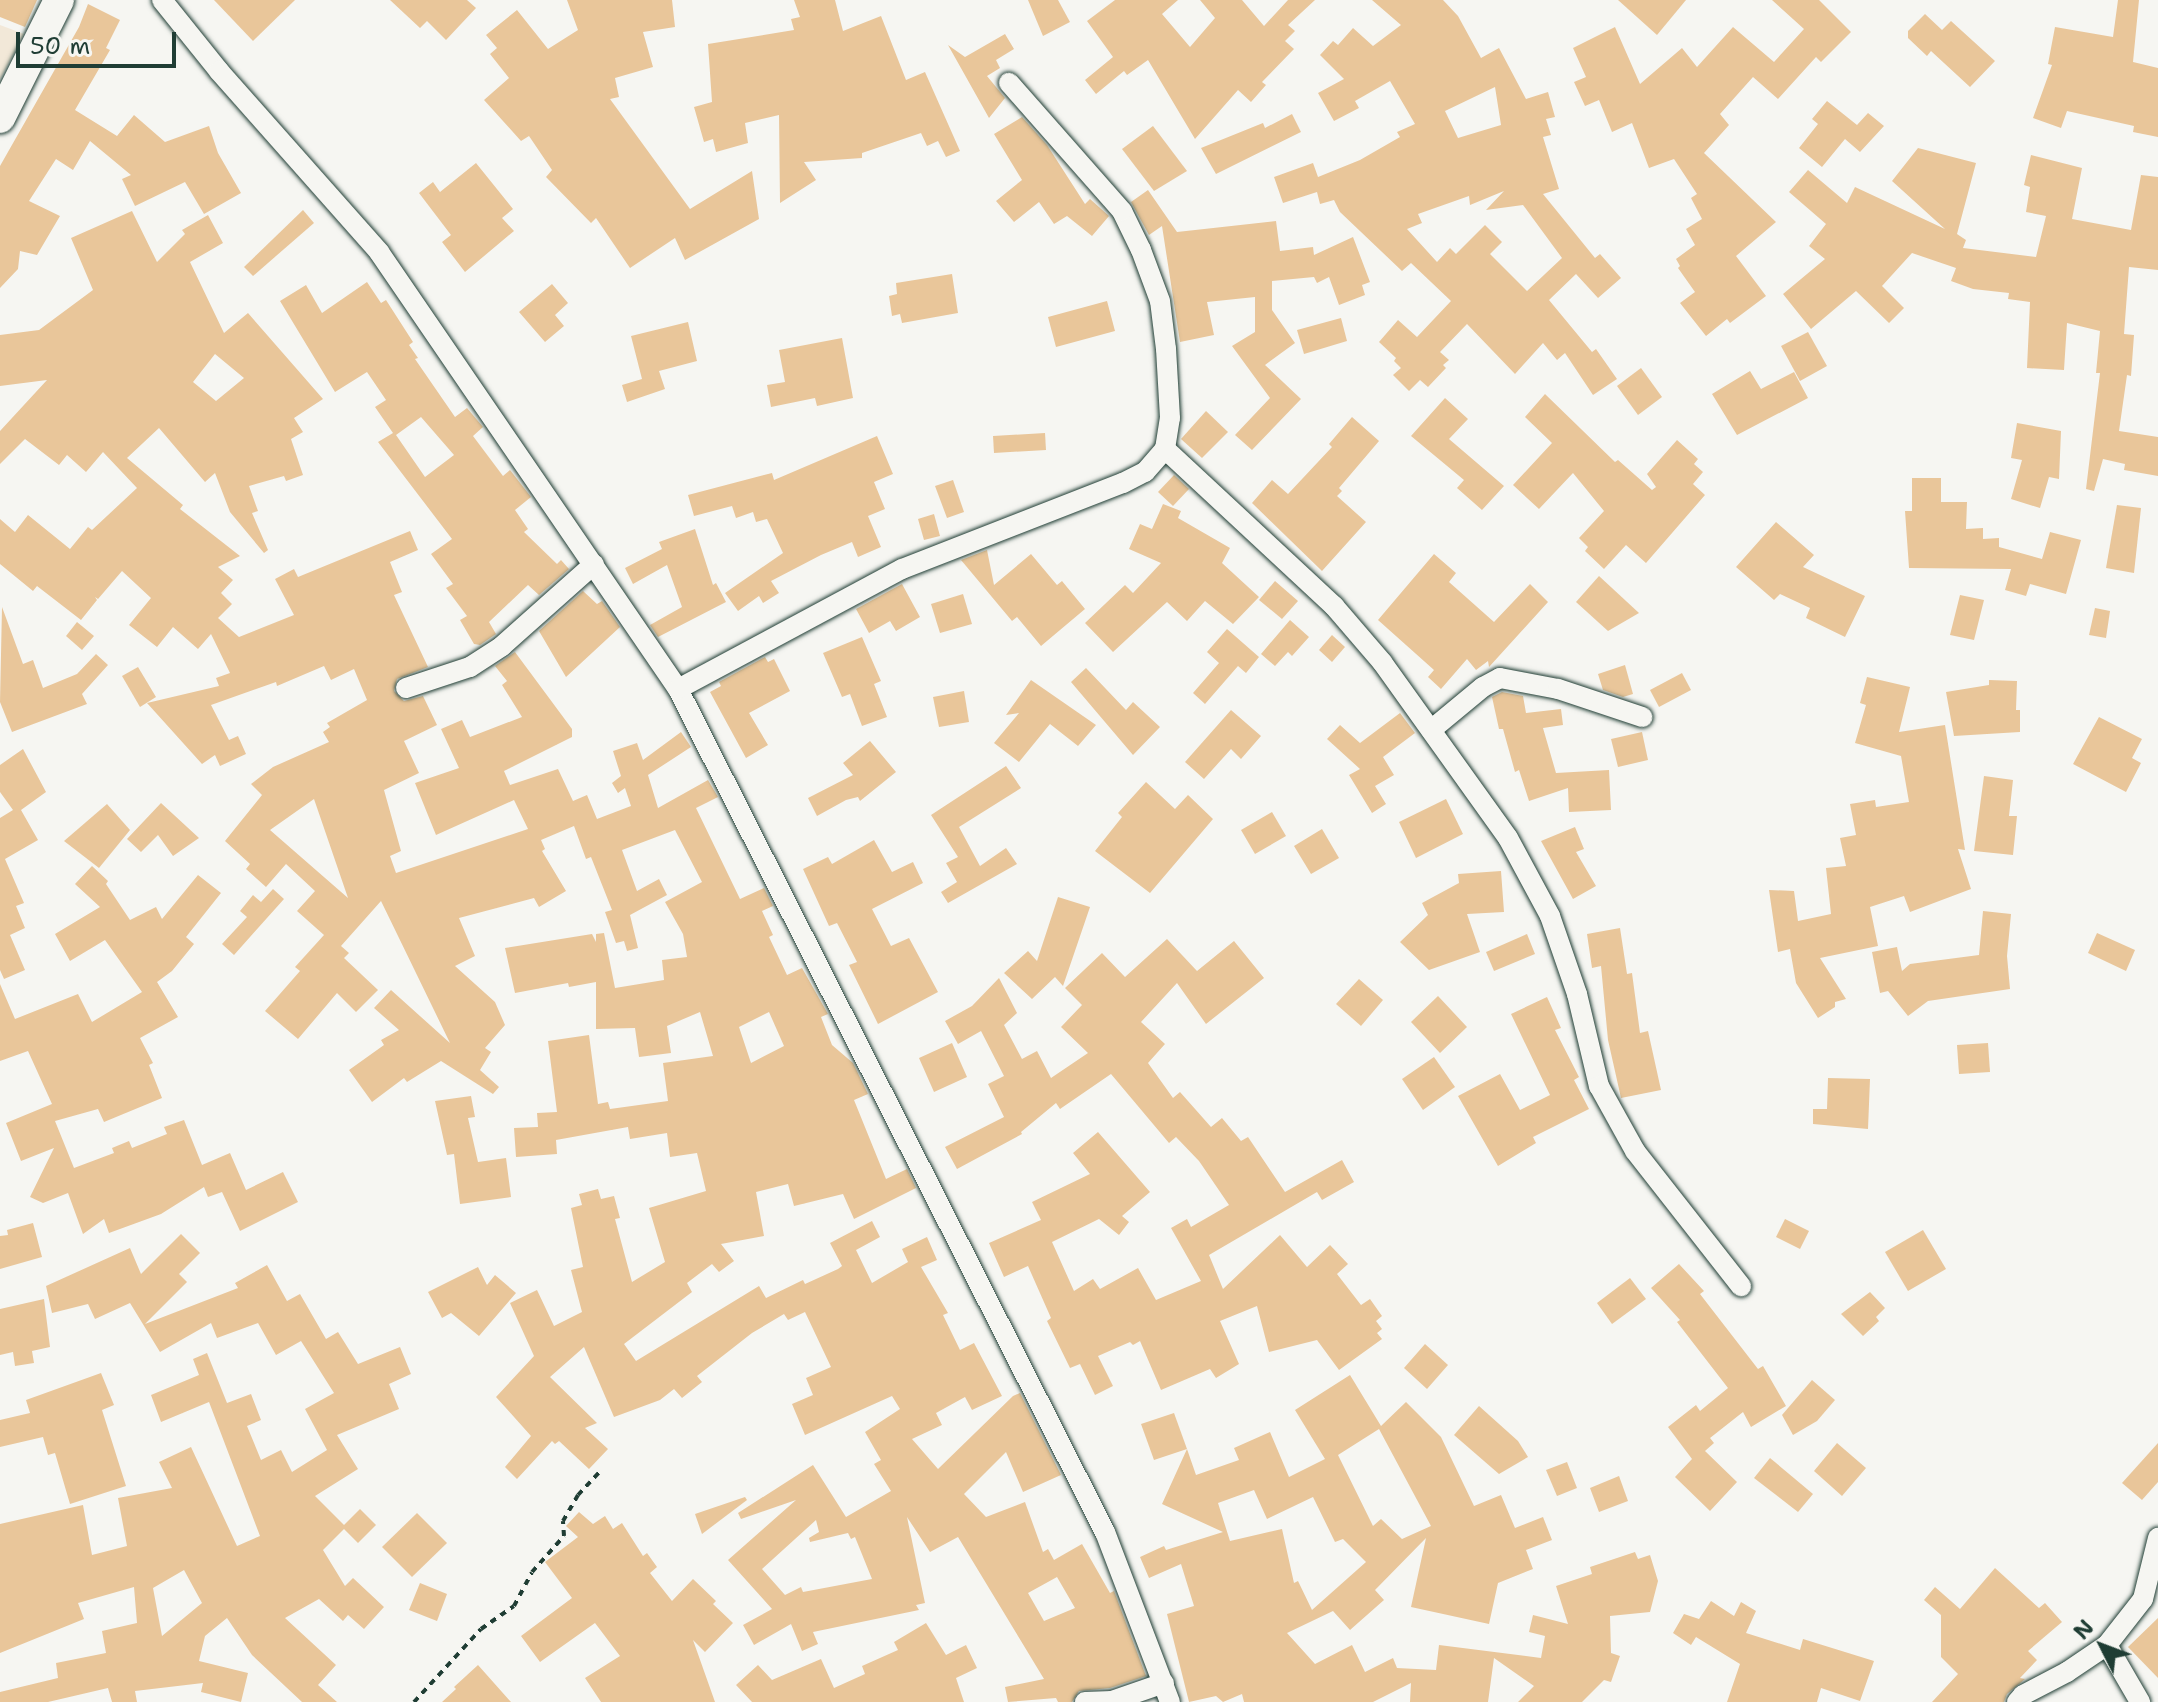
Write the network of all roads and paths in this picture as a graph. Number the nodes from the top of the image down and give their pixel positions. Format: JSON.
{"nodes":[{"id":1,"x":59,"y":0,"type":"edge"},
{"id":2,"x":162,"y":0,"type":"edge"},
{"id":3,"x":1009,"y":83,"type":"dead end"},
{"id":4,"x":0,"y":118,"type":"edge"},
{"id":5,"x":1165,"y":449,"type":"junction"},
{"id":6,"x":594,"y":564,"type":"junction"},
{"id":7,"x":406,"y":688,"type":"dead end"},
{"id":8,"x":678,"y":689,"type":"junction"},
{"id":9,"x":1642,"y":717,"type":"dead end"},
{"id":10,"x":1431,"y":730,"type":"junction"},
{"id":11,"x":1741,"y":1286,"type":"dead end"},
{"id":12,"x":600,"y":1471,"type":"dead end"},
{"id":13,"x":2158,"y":1538,"type":"edge"},
{"id":14,"x":2107,"y":1645,"type":"junction"},
{"id":15,"x":1167,"y":1692,"type":"edge"},
{"id":16,"x":414,"y":1702,"type":"edge"},
{"id":17,"x":1085,"y":1702,"type":"edge"},
{"id":18,"x":2017,"y":1702,"type":"edge"},
{"id":19,"x":2140,"y":1702,"type":"edge"}],
"edges":[{"from":1,"to":4,"type":"main road"},
{"from":2,"to":6,"type":"street"},
{"from":3,"to":5,"type":"street"},
{"from":5,"to":8,"type":"street"},
{"from":5,"to":10,"type":"street"},
{"from":6,"to":7,"type":"street"},
{"from":6,"to":8,"type":"street"},
{"from":8,"to":15,"type":"street"},
{"from":9,"to":10,"type":"street"},
{"from":10,"to":11,"type":"street"},
{"from":12,"to":16,"type":"path"},
{"from":13,"to":14,"type":"street"},
{"from":14,"to":18,"type":"street"},
{"from":14,"to":19,"type":"street"},
{"from":15,"to":17,"type":"street"}]}
